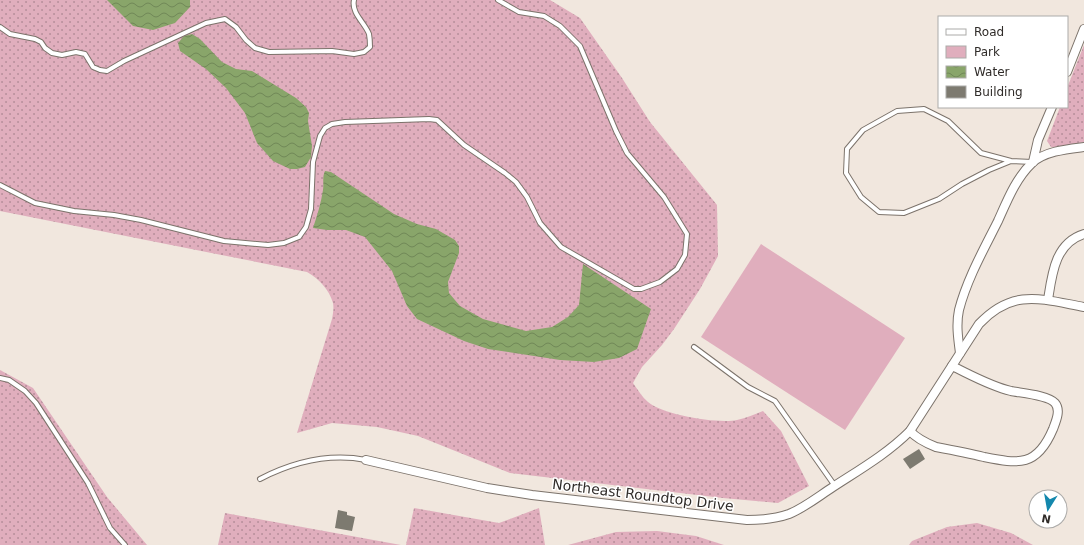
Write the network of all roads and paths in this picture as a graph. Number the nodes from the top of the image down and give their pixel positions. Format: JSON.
{"nodes":[{"id":1,"x":354,"y":0,"type":"edge"},
{"id":2,"x":498,"y":0,"type":"edge"},
{"id":3,"x":0,"y":27,"type":"edge"},
{"id":4,"x":1084,"y":28,"type":"edge"},
{"id":5,"x":1068,"y":69,"type":"edge"},
{"id":6,"x":1052,"y":108,"type":"edge"},
{"id":7,"x":1084,"y":147,"type":"edge"},
{"id":8,"x":1011,"y":161,"type":"junction"},
{"id":9,"x":1033,"y":162,"type":"junction"},
{"id":10,"x":0,"y":185,"type":"edge"},
{"id":11,"x":1084,"y":234,"type":"edge"},
{"id":12,"x":1048,"y":300,"type":"junction"},
{"id":13,"x":1084,"y":307,"type":"edge"},
{"id":14,"x":694,"y":347,"type":"dead end"},
{"id":15,"x":960,"y":353,"type":"junction"},
{"id":16,"x":952,"y":366,"type":"junction"},
{"id":17,"x":0,"y":378,"type":"edge"},
{"id":18,"x":910,"y":431,"type":"junction"},
{"id":19,"x":366,"y":460,"type":"joint"},
{"id":20,"x":260,"y":479,"type":"dead end"},
{"id":21,"x":835,"y":486,"type":"junction"},
{"id":22,"x":125,"y":545,"type":"edge"}],
"edges":[{"from":1,"to":3,"type":"lane"},
{"from":2,"to":10,"type":"lane"},
{"from":4,"to":5,"type":"street"},
{"from":6,"to":9,"type":"street"},
{"from":7,"to":9,"type":"street"},
{"from":8,"to":8,"type":"lane"},
{"from":8,"to":9,"type":"lane"},
{"from":9,"to":15,"type":"street"},
{"from":11,"to":12,"type":"street"},
{"from":12,"to":13,"type":"street","name":"Northeast Roundtop Drive"},
{"from":12,"to":15,"type":"street","name":"Northeast Roundtop Drive"},
{"from":14,"to":21,"type":"lane"},
{"from":15,"to":16,"type":"street","name":"Northeast Roundtop Drive"},
{"from":16,"to":18,"type":"street","name":"Northeast Roundtop Drive"},
{"from":16,"to":18,"type":"street"},
{"from":17,"to":22,"type":"lane"},
{"from":18,"to":21,"type":"street","name":"Northeast Roundtop Drive"},
{"from":19,"to":20,"type":"lane","name":"Northeast Roundtop Drive"},
{"from":19,"to":21,"type":"street","name":"Northeast Roundtop Drive"}]}
